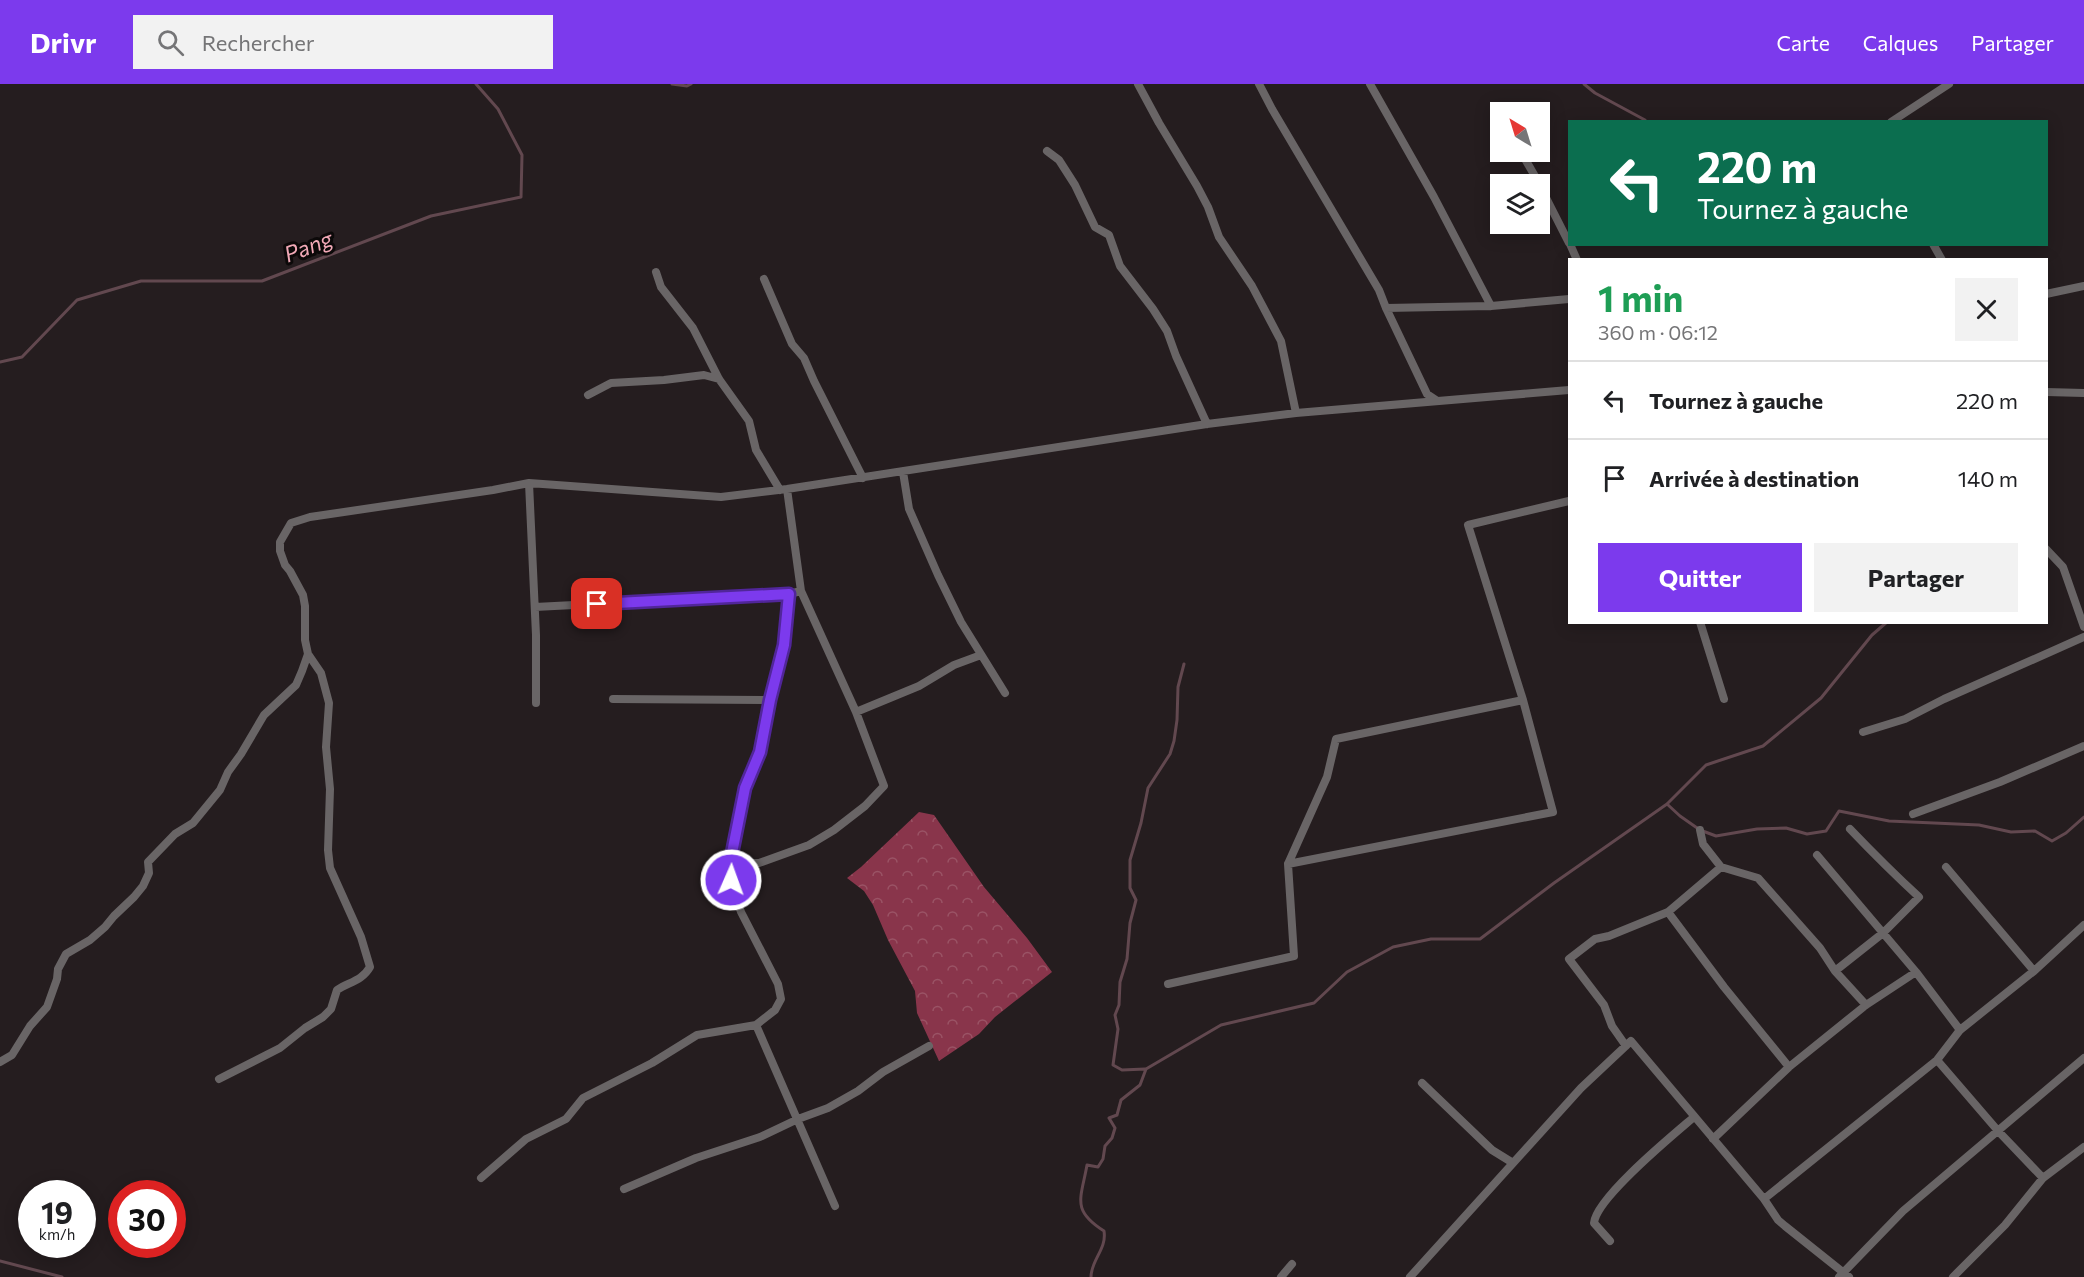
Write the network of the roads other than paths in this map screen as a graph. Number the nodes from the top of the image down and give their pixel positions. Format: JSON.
{"nodes":[{"id":1,"x":1138,"y":84,"type":"edge"},
{"id":2,"x":1259,"y":84,"type":"edge"},
{"id":3,"x":1370,"y":84,"type":"edge"},
{"id":4,"x":1949,"y":84,"type":"edge"},
{"id":5,"x":1894,"y":120,"type":"edge"},
{"id":6,"x":1047,"y":151,"type":"dead end"},
{"id":7,"x":1527,"y":162,"type":"edge"},
{"id":8,"x":1568,"y":242,"type":"edge"},
{"id":9,"x":656,"y":272,"type":"dead end"},
{"id":10,"x":765,"y":279,"type":"dead end"},
{"id":11,"x":2084,"y":286,"type":"edge"},
{"id":12,"x":2048,"y":294,"type":"edge"},
{"id":13,"x":1568,"y":299,"type":"edge"},
{"id":14,"x":1491,"y":306,"type":"junction"},
{"id":15,"x":1386,"y":308,"type":"junction"},
{"id":16,"x":719,"y":379,"type":"junction"},
{"id":17,"x":1568,"y":390,"type":"edge"},
{"id":18,"x":2048,"y":392,"type":"edge"},
{"id":19,"x":2084,"y":393,"type":"edge"},
{"id":20,"x":588,"y":395,"type":"dead end"},
{"id":21,"x":1436,"y":400,"type":"junction"},
{"id":22,"x":1296,"y":413,"type":"junction"},
{"id":23,"x":1207,"y":424,"type":"junction"},
{"id":24,"x":903,"y":472,"type":"junction"},
{"id":25,"x":863,"y":478,"type":"junction"},
{"id":26,"x":529,"y":483,"type":"junction"},
{"id":27,"x":784,"y":490,"type":"junction"},
{"id":28,"x":1568,"y":501,"type":"edge"},
{"id":29,"x":2048,"y":551,"type":"edge"},
{"id":30,"x":801,"y":591,"type":"junction"},
{"id":31,"x":789,"y":594,"type":"junction"},
{"id":32,"x":535,"y":607,"type":"junction"},
{"id":33,"x":1701,"y":624,"type":"edge"},
{"id":34,"x":2084,"y":627,"type":"edge"},
{"id":35,"x":2084,"y":637,"type":"edge"},
{"id":36,"x":308,"y":654,"type":"junction"},
{"id":37,"x":981,"y":655,"type":"junction"},
{"id":38,"x":1005,"y":693,"type":"dead end"},
{"id":39,"x":613,"y":699,"type":"dead end"},
{"id":40,"x":1724,"y":699,"type":"dead end"},
{"id":41,"x":770,"y":700,"type":"junction"},
{"id":42,"x":1523,"y":700,"type":"junction"},
{"id":43,"x":536,"y":703,"type":"dead end"},
{"id":44,"x":856,"y":712,"type":"junction"},
{"id":45,"x":1863,"y":732,"type":"dead end"},
{"id":46,"x":2084,"y":746,"type":"edge"},
{"id":47,"x":1913,"y":814,"type":"dead end"},
{"id":48,"x":1850,"y":829,"type":"dead end"},
{"id":49,"x":1700,"y":830,"type":"dead end"},
{"id":50,"x":1817,"y":855,"type":"dead end"},
{"id":51,"x":730,"y":863,"type":"junction"},
{"id":52,"x":1288,"y":864,"type":"junction"},
{"id":53,"x":1721,"y":867,"type":"junction"},
{"id":54,"x":1947,"y":867,"type":"dead end"},
{"id":55,"x":1668,"y":912,"type":"junction"},
{"id":56,"x":2084,"y":925,"type":"edge"},
{"id":57,"x":1882,"y":933,"type":"junction"},
{"id":58,"x":1836,"y":971,"type":"junction"},
{"id":59,"x":2034,"y":971,"type":"junction"},
{"id":60,"x":1916,"y":972,"type":"junction"},
{"id":61,"x":1168,"y":984,"type":"dead end"},
{"id":62,"x":1866,"y":1005,"type":"junction"},
{"id":63,"x":756,"y":1025,"type":"junction"},
{"id":64,"x":1960,"y":1030,"type":"junction"},
{"id":65,"x":929,"y":1046,"type":"dead end"},
{"id":66,"x":1626,"y":1046,"type":"junction"},
{"id":67,"x":2084,"y":1058,"type":"edge"},
{"id":68,"x":1937,"y":1060,"type":"junction"},
{"id":69,"x":0,"y":1062,"type":"edge"},
{"id":70,"x":1790,"y":1067,"type":"junction"},
{"id":71,"x":219,"y":1079,"type":"dead end"},
{"id":72,"x":1422,"y":1083,"type":"dead end"},
{"id":73,"x":1694,"y":1117,"type":"junction"},
{"id":74,"x":798,"y":1119,"type":"junction"},
{"id":75,"x":1998,"y":1132,"type":"junction"},
{"id":76,"x":1713,"y":1139,"type":"junction"},
{"id":77,"x":2084,"y":1147,"type":"edge"},
{"id":78,"x":1513,"y":1163,"type":"junction"},
{"id":79,"x":482,"y":1178,"type":"dead end"},
{"id":80,"x":2043,"y":1178,"type":"junction"},
{"id":81,"x":624,"y":1189,"type":"dead end"},
{"id":82,"x":1764,"y":1199,"type":"junction"},
{"id":83,"x":835,"y":1206,"type":"dead end"},
{"id":84,"x":1610,"y":1241,"type":"dead end"},
{"id":85,"x":1292,"y":1264,"type":"dead end"},
{"id":86,"x":1844,"y":1275,"type":"edge"},
{"id":87,"x":1281,"y":1277,"type":"edge"},
{"id":88,"x":1410,"y":1277,"type":"edge"},
{"id":89,"x":1953,"y":1277,"type":"edge"}],
"edges":[{"from":1,"to":22,"type":"street"},
{"from":2,"to":15,"type":"street"},
{"from":3,"to":14,"type":"street"},
{"from":4,"to":5,"type":"street"},
{"from":6,"to":23,"type":"street"},
{"from":7,"to":8,"type":"street"},
{"from":9,"to":16,"type":"street"},
{"from":10,"to":25,"type":"street"},
{"from":11,"to":12,"type":"street"},
{"from":13,"to":14,"type":"street"},
{"from":14,"to":15,"type":"street"},
{"from":15,"to":21,"type":"street"},
{"from":16,"to":20,"type":"street"},
{"from":16,"to":27,"type":"street"},
{"from":17,"to":21,"type":"street"},
{"from":18,"to":19,"type":"street"},
{"from":21,"to":22,"type":"street"},
{"from":22,"to":23,"type":"street"},
{"from":23,"to":24,"type":"street"},
{"from":24,"to":25,"type":"street"},
{"from":24,"to":37,"type":"street"},
{"from":25,"to":27,"type":"street"},
{"from":26,"to":27,"type":"street"},
{"from":26,"to":32,"type":"street"},
{"from":26,"to":36,"type":"street"},
{"from":27,"to":30,"type":"street"},
{"from":28,"to":42,"type":"street"},
{"from":29,"to":34,"type":"street"},
{"from":30,"to":31,"type":"street"},
{"from":30,"to":44,"type":"street"},
{"from":31,"to":32,"type":"street"},
{"from":31,"to":41,"type":"street"},
{"from":32,"to":43,"type":"street"},
{"from":33,"to":40,"type":"street"},
{"from":35,"to":45,"type":"street"},
{"from":36,"to":69,"type":"street"},
{"from":36,"to":71,"type":"street"},
{"from":37,"to":38,"type":"street"},
{"from":37,"to":44,"type":"street"},
{"from":39,"to":41,"type":"street"},
{"from":41,"to":51,"type":"street"},
{"from":42,"to":52,"type":"street"},
{"from":42,"to":52,"type":"street"},
{"from":44,"to":51,"type":"street"},
{"from":46,"to":47,"type":"street"},
{"from":48,"to":57,"type":"street"},
{"from":49,"to":53,"type":"street"},
{"from":50,"to":57,"type":"street"},
{"from":51,"to":63,"type":"street"},
{"from":52,"to":61,"type":"street"},
{"from":53,"to":55,"type":"street"},
{"from":53,"to":58,"type":"street"},
{"from":54,"to":59,"type":"street"},
{"from":55,"to":66,"type":"street"},
{"from":55,"to":70,"type":"street"},
{"from":56,"to":59,"type":"street"},
{"from":57,"to":58,"type":"street"},
{"from":57,"to":60,"type":"street"},
{"from":58,"to":62,"type":"street"},
{"from":59,"to":64,"type":"street"},
{"from":60,"to":62,"type":"street"},
{"from":60,"to":64,"type":"street"},
{"from":62,"to":70,"type":"street"},
{"from":63,"to":74,"type":"street"},
{"from":63,"to":79,"type":"street"},
{"from":64,"to":68,"type":"street"},
{"from":65,"to":74,"type":"street"},
{"from":66,"to":73,"type":"street"},
{"from":66,"to":78,"type":"street"},
{"from":67,"to":75,"type":"street"},
{"from":68,"to":75,"type":"street"},
{"from":68,"to":82,"type":"street"},
{"from":70,"to":76,"type":"street"},
{"from":72,"to":78,"type":"street"},
{"from":73,"to":76,"type":"street"},
{"from":73,"to":84,"type":"street"},
{"from":74,"to":81,"type":"street"},
{"from":74,"to":83,"type":"street"},
{"from":75,"to":80,"type":"street"},
{"from":75,"to":86,"type":"street"},
{"from":76,"to":82,"type":"street"},
{"from":77,"to":80,"type":"street"},
{"from":78,"to":88,"type":"street"},
{"from":80,"to":89,"type":"street"},
{"from":82,"to":86,"type":"street"},
{"from":85,"to":87,"type":"street"}]}
